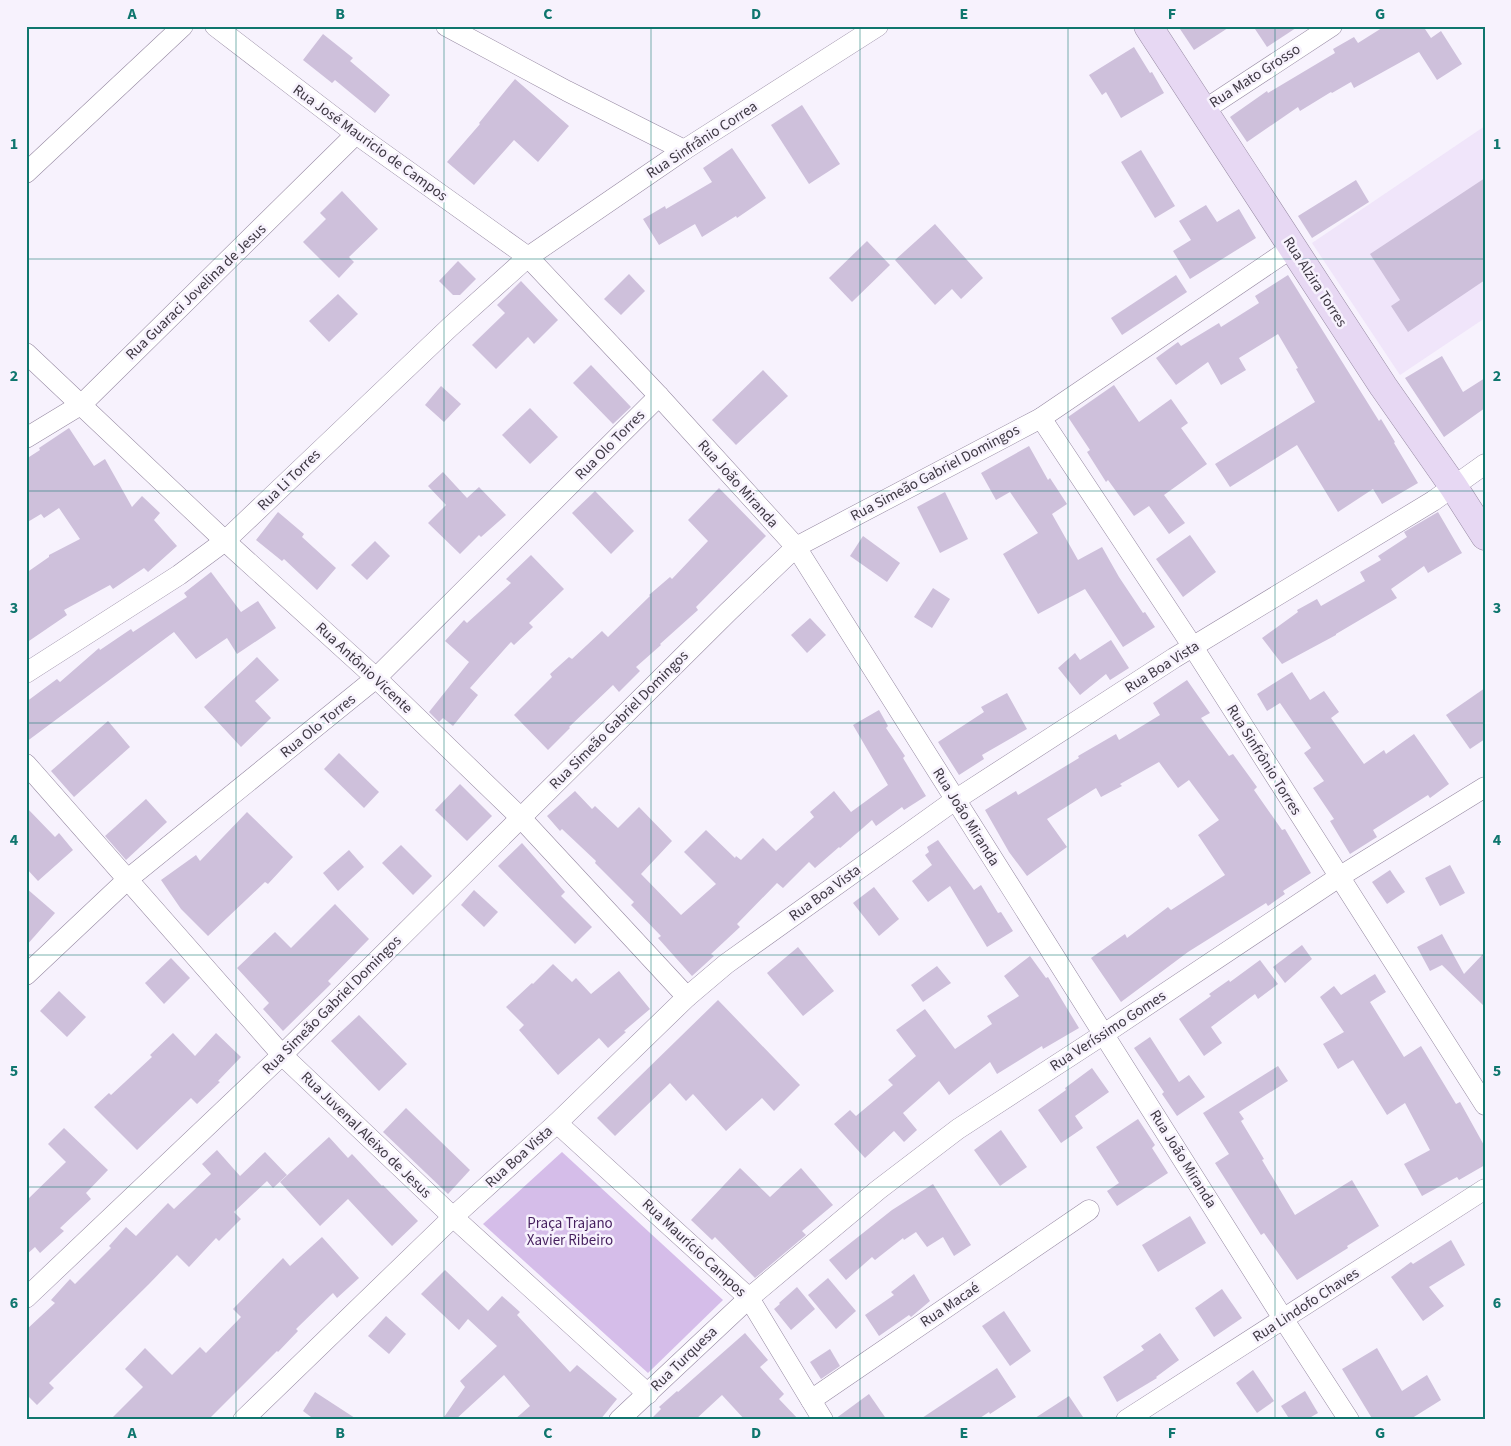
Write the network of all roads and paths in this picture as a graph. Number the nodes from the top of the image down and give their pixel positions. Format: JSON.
{"nodes":[{"id":1,"x":183,"y":26,"type":"edge"},
{"id":2,"x":215,"y":26,"type":"edge"},
{"id":3,"x":1148,"y":26,"type":"edge"},
{"id":4,"x":1332,"y":26,"type":"edge"},
{"id":5,"x":450,"y":27,"type":"edge"},
{"id":6,"x":876,"y":27,"type":"edge"},
{"id":7,"x":1204,"y":110,"type":"junction"},
{"id":8,"x":356,"y":134,"type":"junction"},
{"id":9,"x":684,"y":150,"type":"junction"},
{"id":10,"x":26,"y":173,"type":"edge"},
{"id":11,"x":1292,"y":247,"type":"junction"},
{"id":12,"x":528,"y":257,"type":"junction"},
{"id":13,"x":26,"y":353,"type":"edge"},
{"id":14,"x":659,"y":396,"type":"junction"},
{"id":15,"x":82,"y":404,"type":"junction"},
{"id":16,"x":1041,"y":418,"type":"junction"},
{"id":17,"x":26,"y":438,"type":"edge"},
{"id":18,"x":1485,"y":464,"type":"edge"},
{"id":19,"x":1453,"y":486,"type":"junction"},
{"id":20,"x":1485,"y":536,"type":"edge"},
{"id":21,"x":225,"y":541,"type":"junction"},
{"id":22,"x":796,"y":547,"type":"junction"},
{"id":23,"x":1192,"y":648,"type":"junction"},
{"id":24,"x":26,"y":672,"type":"edge"},
{"id":25,"x":376,"y":678,"type":"junction"},
{"id":26,"x":26,"y":764,"type":"edge"},
{"id":27,"x":1485,"y":787,"type":"edge"},
{"id":28,"x":955,"y":800,"type":"junction"},
{"id":29,"x":521,"y":818,"type":"junction"},
{"id":30,"x":1339,"y":877,"type":"junction"},
{"id":31,"x":128,"y":879,"type":"junction"},
{"id":32,"x":26,"y":976,"type":"edge"},
{"id":33,"x":687,"y":997,"type":"junction"},
{"id":34,"x":1104,"y":1034,"type":"junction"},
{"id":35,"x":282,"y":1055,"type":"junction"},
{"id":36,"x":1485,"y":1105,"type":"edge"},
{"id":37,"x":557,"y":1123,"type":"junction"},
{"id":38,"x":1485,"y":1189,"type":"edge"},
{"id":39,"x":1089,"y":1210,"type":"dead end"},
{"id":40,"x":453,"y":1217,"type":"junction"},
{"id":41,"x":26,"y":1298,"type":"edge"},
{"id":42,"x":749,"y":1298,"type":"junction"},
{"id":43,"x":1284,"y":1320,"type":"junction"},
{"id":44,"x":648,"y":1394,"type":"junction"},
{"id":45,"x":811,"y":1400,"type":"junction"},
{"id":46,"x":243,"y":1420,"type":"edge"},
{"id":47,"x":619,"y":1420,"type":"edge"},
{"id":48,"x":823,"y":1420,"type":"edge"},
{"id":49,"x":1126,"y":1420,"type":"edge"},
{"id":50,"x":1349,"y":1420,"type":"edge"}],
"edges":[{"from":1,"to":10,"type":"street"},
{"from":2,"to":8,"type":"street","name":"Rua José Mauricio de Campos"},
{"from":3,"to":7,"type":"main road","name":"Rua Alzira Torres"},
{"from":4,"to":7,"type":"street","name":"Rua Mato Grosso"},
{"from":5,"to":9,"type":"street"},
{"from":6,"to":9,"type":"street","name":"Rua Sinfrânio Correa"},
{"from":7,"to":11,"type":"main road","name":"Rua Alzira Torres"},
{"from":8,"to":12,"type":"street","name":"Rua José Mauricio de Campos"},
{"from":8,"to":15,"type":"street","name":"Rua Guaraci Jovelina de Jesus"},
{"from":9,"to":12,"type":"street","name":"Rua Sinfrânio Correa"},
{"from":11,"to":16,"type":"street","name":"Rua Simeão Gabriel Domingos"},
{"from":11,"to":19,"type":"main road","name":"Rua Alzira Torres"},
{"from":12,"to":14,"type":"street","name":"Rua João Miranda"},
{"from":12,"to":21,"type":"street","name":"Rua Li Torres"},
{"from":13,"to":15,"type":"street","name":"Rua Antônio Vicente"},
{"from":14,"to":22,"type":"street","name":"Rua João Miranda"},
{"from":14,"to":25,"type":"street","name":"Rua Olo Torres"},
{"from":15,"to":17,"type":"street","name":"Rua Guaraci Jovelina de Jesus"},
{"from":15,"to":21,"type":"street","name":"Rua Antônio Vicente"},
{"from":16,"to":22,"type":"street","name":"Rua Simeão Gabriel Domingos"},
{"from":16,"to":23,"type":"street","name":"Rua Sinfrônio Torres"},
{"from":18,"to":19,"type":"street","name":"Rua Boa Vista"},
{"from":19,"to":20,"type":"main road","name":"Rua Alzira Torres"},
{"from":19,"to":23,"type":"street","name":"Rua Boa Vista"},
{"from":21,"to":24,"type":"street","name":"Rua Li Torres"},
{"from":21,"to":25,"type":"street","name":"Rua Antônio Vicente"},
{"from":22,"to":28,"type":"street","name":"Rua João Miranda"},
{"from":22,"to":29,"type":"street","name":"Rua Simeão Gabriel Domingos"},
{"from":23,"to":28,"type":"street","name":"Rua Boa Vista"},
{"from":23,"to":30,"type":"street","name":"Rua Sinfrônio Torres"},
{"from":25,"to":29,"type":"street","name":"Rua Antônio Vicente"},
{"from":25,"to":31,"type":"street","name":"Rua Olo Torres"},
{"from":26,"to":31,"type":"street","name":"Rua Juvenal Aleixo de Jesus"},
{"from":27,"to":30,"type":"street","name":"Rua Veríssimo Gomes"},
{"from":28,"to":33,"type":"street","name":"Rua Boa Vista"},
{"from":28,"to":34,"type":"street","name":"Rua João Miranda"},
{"from":29,"to":33,"type":"street","name":"Rua Antônio Vicente"},
{"from":29,"to":35,"type":"street","name":"Rua Simeão Gabriel Domingos"},
{"from":30,"to":34,"type":"street","name":"Rua Veríssimo Gomes"},
{"from":30,"to":36,"type":"street","name":"Rua Sinfrônio Torres"},
{"from":31,"to":32,"type":"street","name":"Rua Olo Torres"},
{"from":31,"to":35,"type":"street","name":"Rua Juvenal Aleixo de Jesus"},
{"from":33,"to":37,"type":"street","name":"Rua Boa Vista"},
{"from":34,"to":42,"type":"street","name":"Rua Veríssimo Gomes"},
{"from":34,"to":43,"type":"street","name":"Rua João Miranda"},
{"from":35,"to":40,"type":"street","name":"Rua Juvenal Aleixo de Jesus"},
{"from":35,"to":41,"type":"street","name":"Rua Simeão Gabriel Domingos"},
{"from":37,"to":40,"type":"street","name":"Rua Boa Vista"},
{"from":37,"to":42,"type":"street","name":"Rua Maurício Campos"},
{"from":38,"to":43,"type":"street","name":"Rua Lindofo Chaves"},
{"from":39,"to":45,"type":"street","name":"Rua Macaé"},
{"from":40,"to":44,"type":"street","name":"Rua Juvenal Aleixo de Jesus"},
{"from":40,"to":46,"type":"street","name":"Rua Boa Vista"},
{"from":42,"to":44,"type":"street","name":"Rua Turquesa"},
{"from":42,"to":45,"type":"street","name":"Rua Maurício Campos"},
{"from":43,"to":49,"type":"street","name":"Rua Lindofo Chaves"},
{"from":43,"to":50,"type":"street","name":"Rua João Miranda"},
{"from":44,"to":47,"type":"street","name":"Rua Turquesa"},
{"from":45,"to":48,"type":"street","name":"Rua Maurício Campos"}]}
